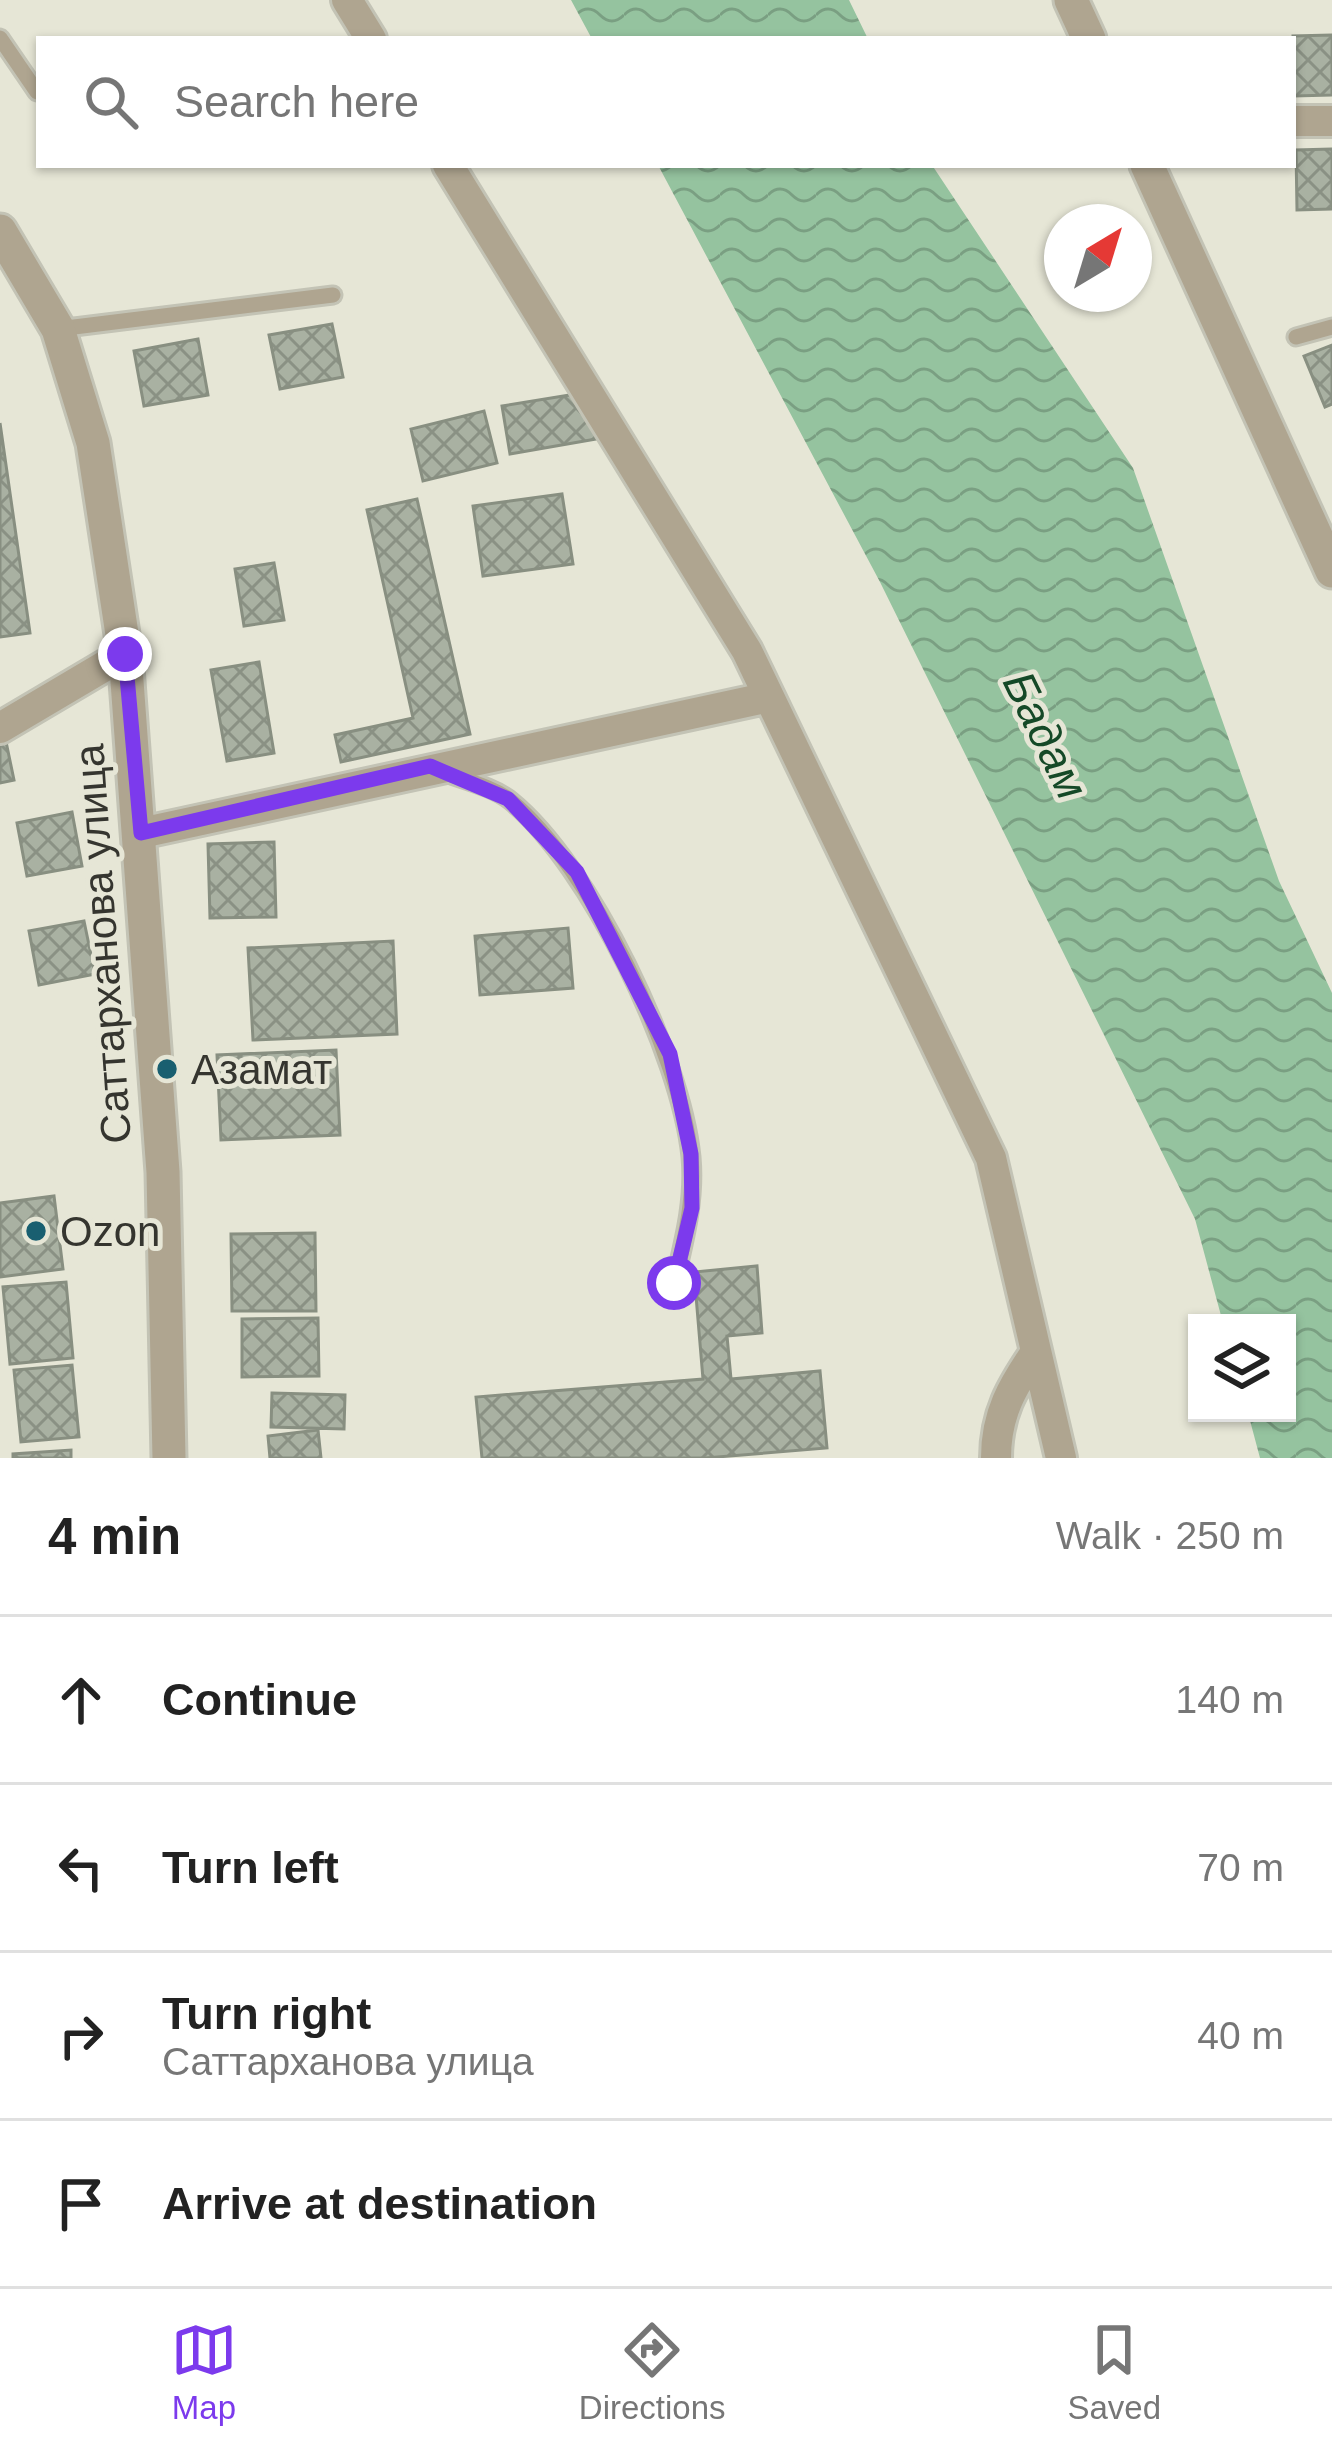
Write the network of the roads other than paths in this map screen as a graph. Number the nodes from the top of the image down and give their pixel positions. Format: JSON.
{"nodes":[{"id":1,"x":347,"y":0,"type":"edge"},
{"id":2,"x":1071,"y":0,"type":"edge"},
{"id":3,"x":369,"y":36,"type":"edge"},
{"id":4,"x":1088,"y":36,"type":"edge"},
{"id":5,"x":0,"y":38,"type":"edge"},
{"id":6,"x":36,"y":91,"type":"edge"},
{"id":7,"x":1296,"y":121,"type":"edge"},
{"id":8,"x":1332,"y":121,"type":"edge"},
{"id":9,"x":450,"y":168,"type":"edge"},
{"id":10,"x":1148,"y":168,"type":"edge"},
{"id":11,"x":5,"y":248,"type":"edge"},
{"id":12,"x":333,"y":295,"type":"dead end"},
{"id":13,"x":1332,"y":327,"type":"edge"},
{"id":14,"x":58,"y":329,"type":"junction"},
{"id":15,"x":1296,"y":337,"type":"dead end"},
{"id":16,"x":1332,"y":571,"type":"edge"},
{"id":17,"x":125,"y":654,"type":"junction"},
{"id":18,"x":765,"y":698,"type":"junction"},
{"id":19,"x":0,"y":728,"type":"edge"},
{"id":20,"x":430,"y":766,"type":"junction"},
{"id":21,"x":141,"y":833,"type":"junction"},
{"id":22,"x":674,"y":1283,"type":"dead end"},
{"id":23,"x":1036,"y":1352,"type":"junction"},
{"id":24,"x":169,"y":1458,"type":"edge"},
{"id":25,"x":996,"y":1458,"type":"edge"},
{"id":26,"x":1061,"y":1458,"type":"edge"}],
"edges":[{"from":1,"to":3,"type":"street"},
{"from":2,"to":4,"type":"street"},
{"from":5,"to":6,"type":"lane"},
{"from":7,"to":8,"type":"street"},
{"from":9,"to":18,"type":"street"},
{"from":10,"to":16,"type":"street"},
{"from":11,"to":14,"type":"street","name":"Саттарханова улица"},
{"from":12,"to":14,"type":"lane"},
{"from":13,"to":15,"type":"lane"},
{"from":14,"to":17,"type":"street","name":"Саттарханова улица"},
{"from":17,"to":19,"type":"street"},
{"from":17,"to":21,"type":"street","name":"Саттарханова улица"},
{"from":18,"to":20,"type":"street"},
{"from":18,"to":23,"type":"street"},
{"from":20,"to":21,"type":"street"},
{"from":20,"to":22,"type":"lane"},
{"from":21,"to":24,"type":"street","name":"Саттарханова улица"},
{"from":23,"to":25,"type":"street"},
{"from":23,"to":26,"type":"street"}]}
